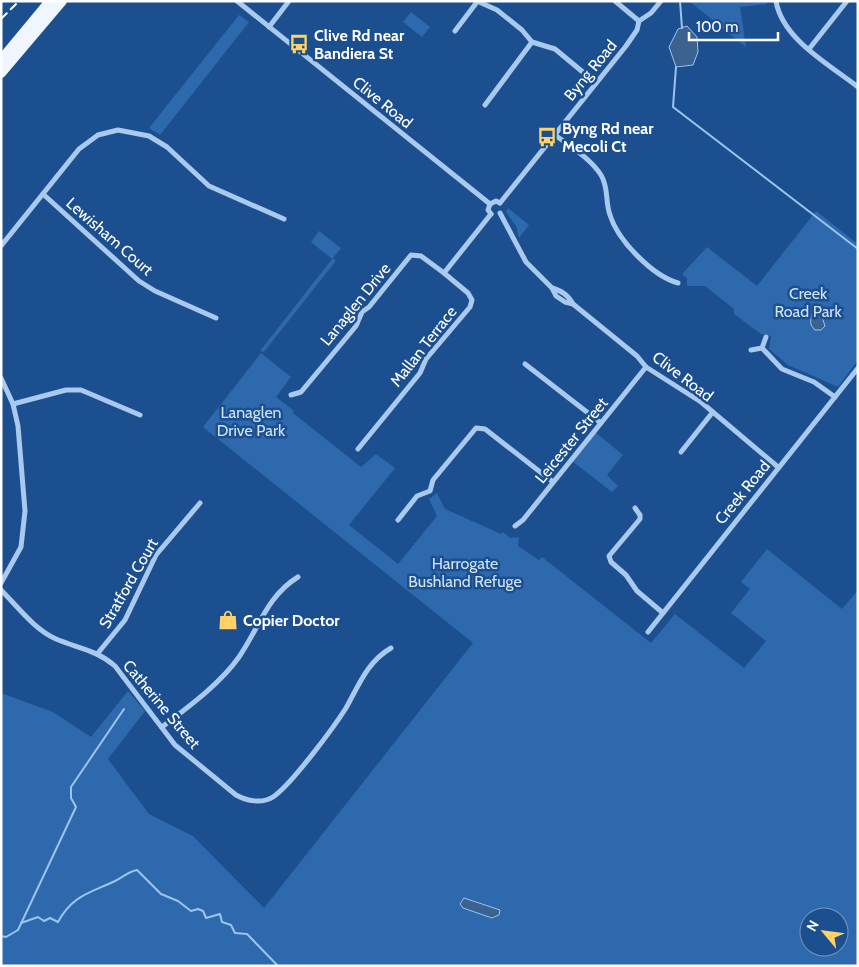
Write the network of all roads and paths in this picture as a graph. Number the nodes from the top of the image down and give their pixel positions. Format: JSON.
{"nodes":[{"id":1,"x":50,"y":1,"type":"edge"},
{"id":2,"x":62,"y":1,"type":"edge"},
{"id":3,"x":237,"y":1,"type":"edge"},
{"id":4,"x":289,"y":1,"type":"edge"},
{"id":5,"x":615,"y":1,"type":"edge"},
{"id":6,"x":661,"y":1,"type":"edge"},
{"id":7,"x":776,"y":1,"type":"edge"},
{"id":8,"x":847,"y":1,"type":"edge"},
{"id":9,"x":477,"y":2,"type":"edge"},
{"id":10,"x":639,"y":21,"type":"junction"},
{"id":11,"x":269,"y":27,"type":"junction"},
{"id":12,"x":455,"y":31,"type":"dead end"},
{"id":13,"x":532,"y":42,"type":"junction"},
{"id":14,"x":810,"y":49,"type":"junction"},
{"id":15,"x":1,"y":60,"type":"edge"},
{"id":16,"x":1,"y":73,"type":"edge"},
{"id":17,"x":596,"y":82,"type":"junction"},
{"id":18,"x":858,"y":87,"type":"edge"},
{"id":19,"x":485,"y":105,"type":"dead end"},
{"id":20,"x":555,"y":135,"type":"junction"},
{"id":21,"x":43,"y":194,"type":"junction"},
{"id":22,"x":500,"y":203,"type":"junction"},
{"id":23,"x":490,"y":204,"type":"junction"},
{"id":24,"x":491,"y":214,"type":"junction"},
{"id":25,"x":500,"y":214,"type":"junction"},
{"id":26,"x":284,"y":219,"type":"dead end"},
{"id":27,"x":1,"y":246,"type":"edge"},
{"id":28,"x":444,"y":273,"type":"junction"},
{"id":29,"x":678,"y":283,"type":"dead end"},
{"id":30,"x":216,"y":318,"type":"dead end"},
{"id":31,"x":766,"y":337,"type":"dead end"},
{"id":32,"x":762,"y":348,"type":"junction"},
{"id":33,"x":751,"y":350,"type":"dead end"},
{"id":34,"x":525,"y":364,"type":"dead end"},
{"id":35,"x":646,"y":366,"type":"junction"},
{"id":36,"x":858,"y":368,"type":"edge"},
{"id":37,"x":1,"y":378,"type":"edge"},
{"id":38,"x":291,"y":395,"type":"dead end"},
{"id":39,"x":835,"y":397,"type":"junction"},
{"id":40,"x":13,"y":404,"type":"junction"},
{"id":41,"x":712,"y":413,"type":"junction"},
{"id":42,"x":140,"y":415,"type":"dead end"},
{"id":43,"x":601,"y":423,"type":"junction"},
{"id":44,"x":358,"y":449,"type":"dead end"},
{"id":45,"x":681,"y":452,"type":"dead end"},
{"id":46,"x":778,"y":467,"type":"junction"},
{"id":47,"x":553,"y":482,"type":"junction"},
{"id":48,"x":200,"y":503,"type":"dead end"},
{"id":49,"x":635,"y":508,"type":"dead end"},
{"id":50,"x":398,"y":520,"type":"dead end"},
{"id":51,"x":514,"y":526,"type":"dead end"},
{"id":52,"x":298,"y":577,"type":"dead end"},
{"id":53,"x":1,"y":583,"type":"edge"},
{"id":54,"x":1,"y":590,"type":"edge"},
{"id":55,"x":663,"y":612,"type":"junction"},
{"id":56,"x":648,"y":632,"type":"dead end"},
{"id":57,"x":391,"y":648,"type":"dead end"},
{"id":58,"x":98,"y":653,"type":"junction"},
{"id":59,"x":162,"y":727,"type":"junction"}],
"edges":[{"from":1,"to":15,"type":"main road"},
{"from":2,"to":16,"type":"main road"},
{"from":3,"to":11,"type":"street","name":"Clive Road"},
{"from":4,"to":11,"type":"street"},
{"from":5,"to":10,"type":"street"},
{"from":6,"to":10,"type":"street","name":"Byng Road"},
{"from":7,"to":14,"type":"street"},
{"from":8,"to":14,"type":"street"},
{"from":9,"to":12,"type":"street"},
{"from":9,"to":13,"type":"street"},
{"from":10,"to":17,"type":"street","name":"Byng Road"},
{"from":11,"to":23,"type":"street","name":"Clive Road"},
{"from":13,"to":17,"type":"street"},
{"from":13,"to":19,"type":"street"},
{"from":14,"to":18,"type":"street"},
{"from":17,"to":20,"type":"street","name":"Byng Road"},
{"from":20,"to":22,"type":"street","name":"Byng Road"},
{"from":20,"to":29,"type":"street"},
{"from":21,"to":26,"type":"street"},
{"from":21,"to":27,"type":"street"},
{"from":21,"to":30,"type":"street","name":"Lewisham Court"},
{"from":22,"to":23,"type":"street"},
{"from":22,"to":25,"type":"street"},
{"from":23,"to":24,"type":"street"},
{"from":24,"to":25,"type":"street"},
{"from":24,"to":28,"type":"street"},
{"from":25,"to":35,"type":"street","name":"Clive Road"},
{"from":28,"to":38,"type":"street","name":"Lanaglen Drive"},
{"from":28,"to":44,"type":"street","name":"Mallan Terrace"},
{"from":31,"to":32,"type":"street"},
{"from":32,"to":33,"type":"street"},
{"from":32,"to":39,"type":"street"},
{"from":34,"to":43,"type":"street"},
{"from":35,"to":41,"type":"street","name":"Clive Road"},
{"from":35,"to":43,"type":"street","name":"Leicester Street"},
{"from":36,"to":39,"type":"street","name":"Creek Road"},
{"from":37,"to":40,"type":"street"},
{"from":39,"to":46,"type":"street","name":"Creek Road"},
{"from":40,"to":42,"type":"street"},
{"from":40,"to":53,"type":"street"},
{"from":41,"to":45,"type":"street"},
{"from":41,"to":46,"type":"street","name":"Clive Road"},
{"from":43,"to":47,"type":"street","name":"Leicester Street"},
{"from":46,"to":55,"type":"street","name":"Creek Road"},
{"from":47,"to":50,"type":"street"},
{"from":47,"to":51,"type":"street","name":"Leicester Street"},
{"from":48,"to":58,"type":"street","name":"Stratford Court"},
{"from":49,"to":55,"type":"street"},
{"from":52,"to":59,"type":"street"},
{"from":54,"to":58,"type":"street","name":"Catherine Street"},
{"from":55,"to":56,"type":"street","name":"Creek Road"},
{"from":57,"to":59,"type":"street","name":"Catherine Street"},
{"from":58,"to":59,"type":"street","name":"Catherine Street"}]}
